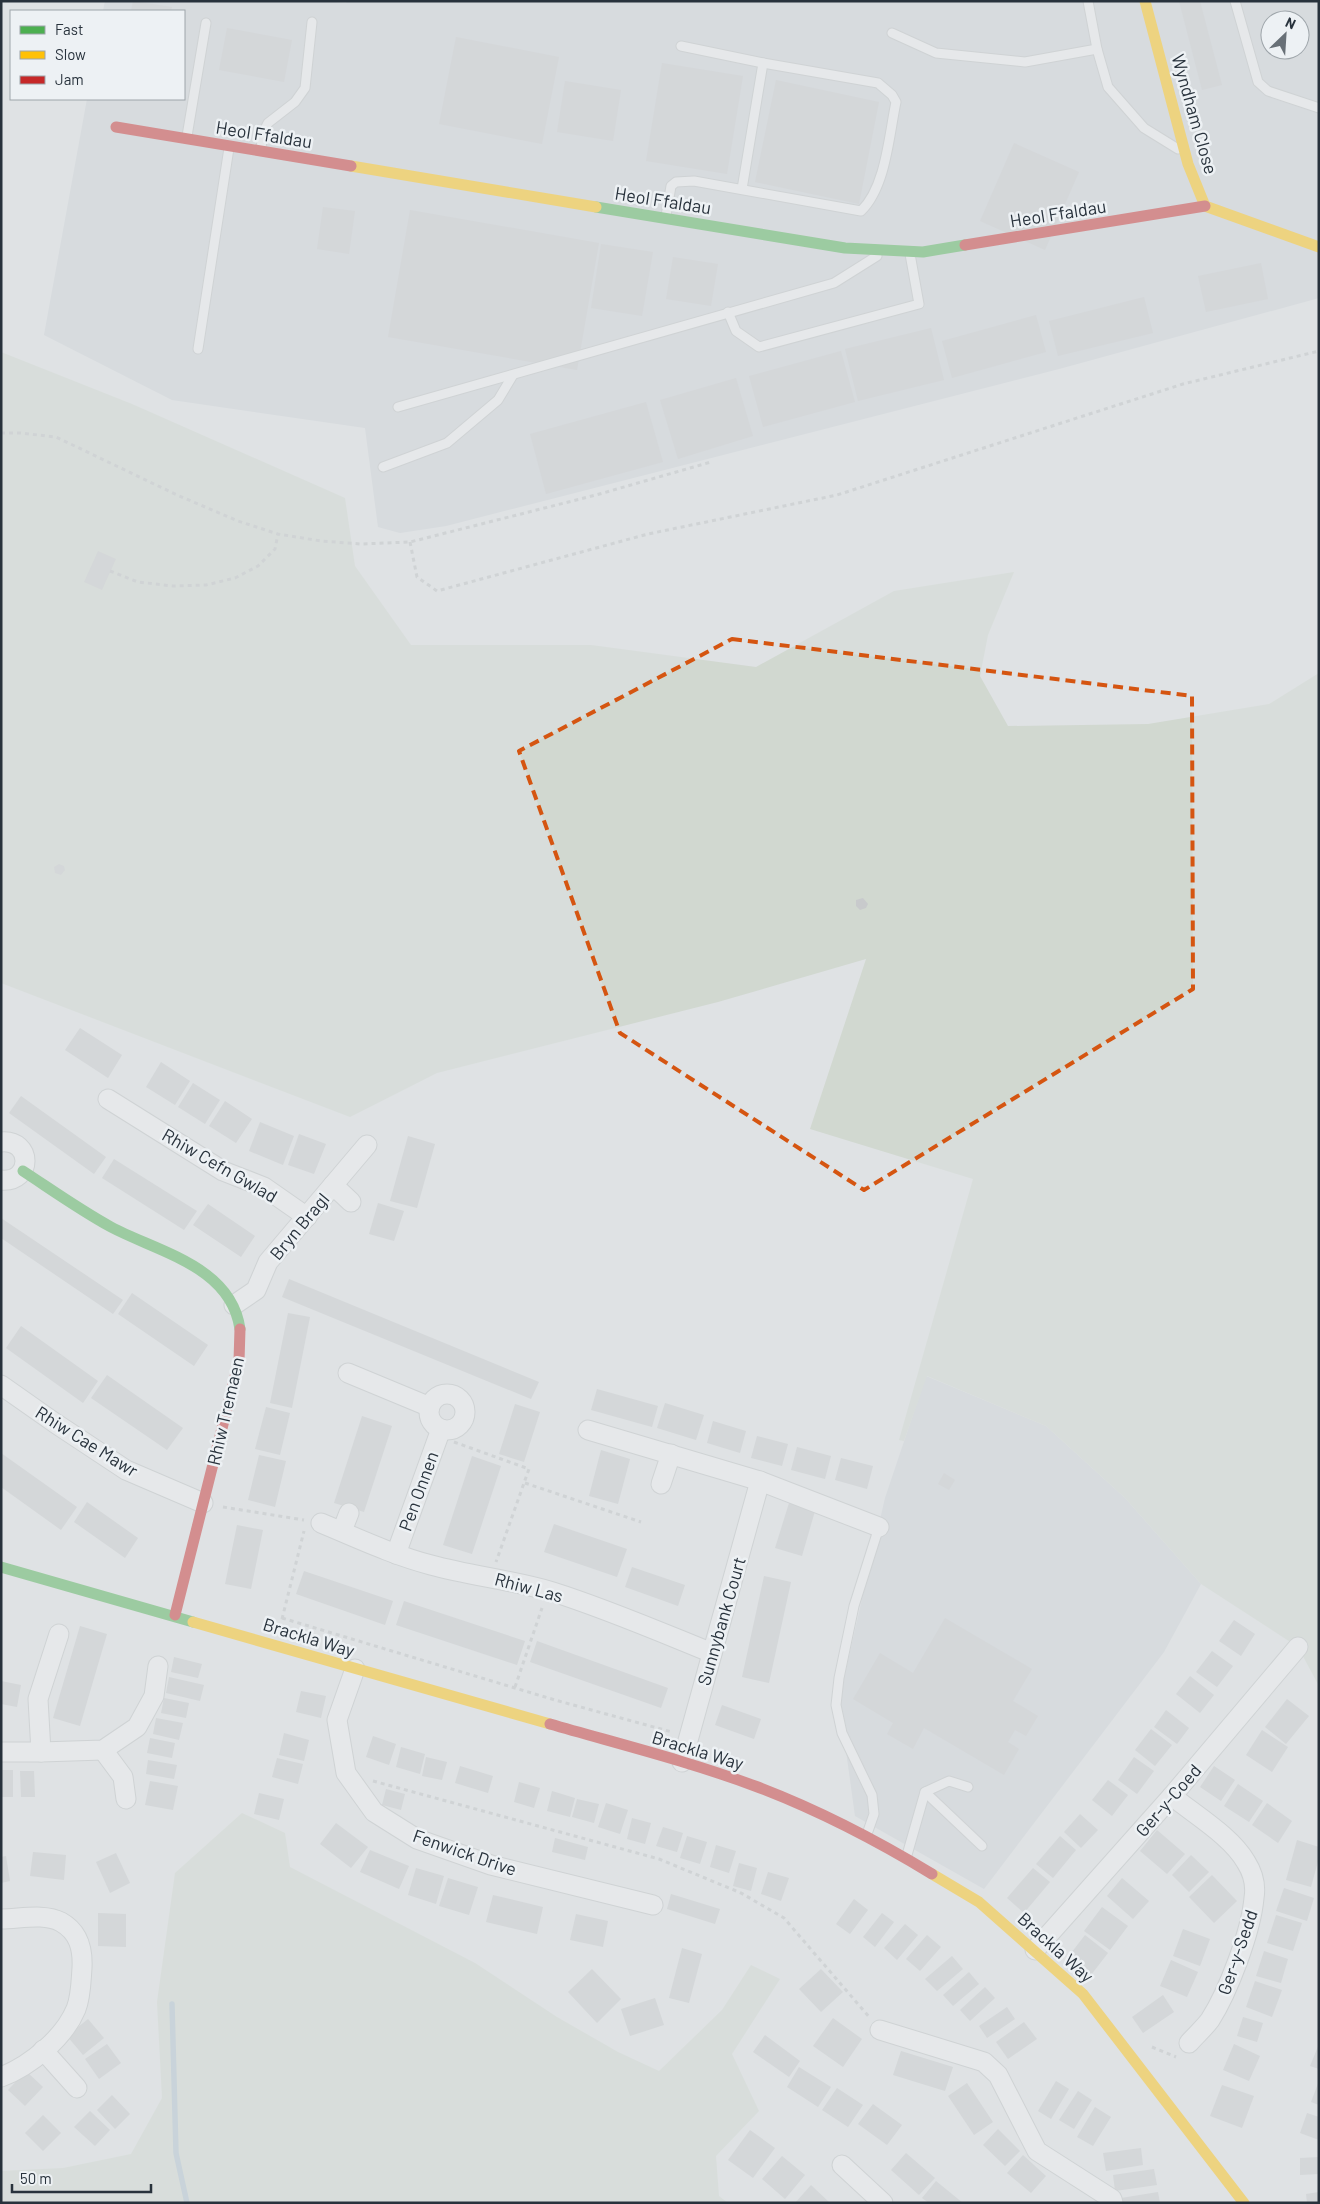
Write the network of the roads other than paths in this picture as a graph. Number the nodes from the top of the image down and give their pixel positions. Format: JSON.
{"nodes":[{"id":1,"x":1088,"y":1,"type":"edge"},
{"id":2,"x":1145,"y":1,"type":"edge"},
{"id":3,"x":1235,"y":1,"type":"edge"},
{"id":4,"x":312,"y":22,"type":"dead end"},
{"id":5,"x":206,"y":23,"type":"dead end"},
{"id":6,"x":892,"y":33,"type":"dead end"},
{"id":7,"x":681,"y":46,"type":"dead end"},
{"id":8,"x":1097,"y":49,"type":"junction"},
{"id":9,"x":763,"y":63,"type":"junction"},
{"id":10,"x":1319,"y":108,"type":"edge"},
{"id":11,"x":116,"y":127,"type":"dead end"},
{"id":12,"x":187,"y":139,"type":"junction"},
{"id":13,"x":230,"y":146,"type":"junction"},
{"id":14,"x":261,"y":151,"type":"junction"},
{"id":15,"x":1185,"y":152,"type":"junction"},
{"id":16,"x":742,"y":189,"type":"junction"},
{"id":17,"x":1206,"y":206,"type":"junction"},
{"id":18,"x":666,"y":218,"type":"junction"},
{"id":19,"x":1319,"y":247,"type":"edge"},
{"id":20,"x":886,"y":251,"type":"junction"},
{"id":21,"x":909,"y":252,"type":"junction"},
{"id":22,"x":728,"y":312,"type":"junction"},
{"id":23,"x":198,"y":350,"type":"dead end"},
{"id":24,"x":513,"y":375,"type":"junction"},
{"id":25,"x":398,"y":408,"type":"dead end"},
{"id":26,"x":383,"y":467,"type":"dead end"},
{"id":27,"x":108,"y":1099,"type":"dead end"},
{"id":28,"x":1,"y":1142,"type":"edge"},
{"id":29,"x":367,"y":1145,"type":"dead end"},
{"id":30,"x":23,"y":1171,"type":"junction"},
{"id":31,"x":1,"y":1180,"type":"edge"},
{"id":32,"x":333,"y":1185,"type":"junction"},
{"id":33,"x":351,"y":1202,"type":"dead end"},
{"id":34,"x":307,"y":1217,"type":"junction"},
{"id":35,"x":234,"y":1305,"type":"junction"},
{"id":36,"x":348,"y":1373,"type":"dead end"},
{"id":37,"x":1,"y":1385,"type":"edge"},
{"id":38,"x":430,"y":1407,"type":"junction"},
{"id":39,"x":588,"y":1430,"type":"dead end"},
{"id":40,"x":440,"y":1433,"type":"junction"},
{"id":41,"x":671,"y":1454,"type":"junction"},
{"id":42,"x":760,"y":1480,"type":"junction"},
{"id":43,"x":661,"y":1484,"type":"dead end"},
{"id":44,"x":203,"y":1503,"type":"junction"},
{"id":45,"x":349,"y":1513,"type":"dead end"},
{"id":46,"x":321,"y":1523,"type":"dead end"},
{"id":47,"x":880,"y":1527,"type":"joint"},
{"id":48,"x":342,"y":1531,"type":"junction"},
{"id":49,"x":396,"y":1554,"type":"junction"},
{"id":50,"x":1,"y":1567,"type":"edge"},
{"id":51,"x":175,"y":1616,"type":"junction"},
{"id":52,"x":59,"y":1634,"type":"dead end"},
{"id":53,"x":1298,"y":1647,"type":"dead end"},
{"id":54,"x":712,"y":1653,"type":"junction"},
{"id":55,"x":158,"y":1666,"type":"dead end"},
{"id":56,"x":355,"y":1669,"type":"junction"},
{"id":57,"x":104,"y":1750,"type":"junction"},
{"id":58,"x":1,"y":1752,"type":"edge"},
{"id":59,"x":41,"y":1752,"type":"junction"},
{"id":60,"x":682,"y":1762,"type":"junction"},
{"id":61,"x":968,"y":1787,"type":"dead end"},
{"id":62,"x":925,"y":1792,"type":"junction"},
{"id":63,"x":1172,"y":1796,"type":"junction"},
{"id":64,"x":126,"y":1799,"type":"dead end"},
{"id":65,"x":866,"y":1837,"type":"junction"},
{"id":66,"x":982,"y":1846,"type":"dead end"},
{"id":67,"x":906,"y":1858,"type":"junction"},
{"id":68,"x":653,"y":1905,"type":"dead end"},
{"id":69,"x":1,"y":1919,"type":"edge"},
{"id":70,"x":1035,"y":1950,"type":"junction"},
{"id":71,"x":880,"y":2030,"type":"road end"},
{"id":72,"x":1190,"y":2042,"type":"road end"},
{"id":73,"x":43,"y":2050,"type":"junction"},
{"id":74,"x":1,"y":2077,"type":"edge"},
{"id":75,"x":77,"y":2088,"type":"dead end"},
{"id":76,"x":842,"y":2165,"type":"dead end"},
{"id":77,"x":883,"y":2203,"type":"edge"},
{"id":78,"x":1112,"y":2203,"type":"edge"},
{"id":79,"x":1244,"y":2203,"type":"edge"}],
"edges":[{"from":1,"to":8,"type":"lane"},
{"from":2,"to":15,"type":"street","name":"Wyndham Close"},
{"from":3,"to":10,"type":"lane"},
{"from":4,"to":14,"type":"lane"},
{"from":5,"to":12,"type":"lane"},
{"from":6,"to":8,"type":"lane"},
{"from":7,"to":9,"type":"lane"},
{"from":8,"to":15,"type":"lane"},
{"from":9,"to":16,"type":"lane"},
{"from":9,"to":16,"type":"lane"},
{"from":11,"to":12,"type":"street","name":"Heol Ffaldau"},
{"from":12,"to":13,"type":"street","name":"Heol Ffaldau"},
{"from":13,"to":14,"type":"street","name":"Heol Ffaldau"},
{"from":13,"to":23,"type":"lane"},
{"from":14,"to":18,"type":"street","name":"Heol Ffaldau"},
{"from":15,"to":17,"type":"street","name":"Wyndham Close"},
{"from":16,"to":18,"type":"lane"},
{"from":17,"to":19,"type":"street"},
{"from":17,"to":21,"type":"street","name":"Heol Ffaldau"},
{"from":18,"to":20,"type":"street","name":"Heol Ffaldau"},
{"from":20,"to":21,"type":"street","name":"Heol Ffaldau"},
{"from":20,"to":22,"type":"lane"},
{"from":21,"to":22,"type":"lane"},
{"from":22,"to":24,"type":"lane"},
{"from":24,"to":25,"type":"lane"},
{"from":24,"to":26,"type":"lane"},
{"from":27,"to":34,"type":"street","name":"Rhiw Cefn Gwlad"},
{"from":28,"to":30,"type":"street"},
{"from":29,"to":32,"type":"street","name":"Bryn Bragl"},
{"from":30,"to":31,"type":"street"},
{"from":30,"to":35,"type":"street","name":"Rhiw Tremaen"},
{"from":32,"to":33,"type":"street"},
{"from":32,"to":34,"type":"street","name":"Bryn Bragl"},
{"from":34,"to":35,"type":"street","name":"Bryn Bragl"},
{"from":35,"to":44,"type":"street","name":"Rhiw Tremaen"},
{"from":36,"to":38,"type":"street"},
{"from":37,"to":44,"type":"street","name":"Rhiw Cae Mawr"},
{"from":38,"to":40,"type":"street","name":"Pen Onnen"},
{"from":38,"to":40,"type":"street","name":"Pen Onnen"},
{"from":39,"to":41,"type":"street"},
{"from":40,"to":49,"type":"street","name":"Pen Onnen"},
{"from":41,"to":42,"type":"street"},
{"from":41,"to":43,"type":"street"},
{"from":42,"to":47,"type":"street"},
{"from":42,"to":54,"type":"street","name":"Sunnybank Court"},
{"from":44,"to":51,"type":"street","name":"Rhiw Tremaen"},
{"from":45,"to":48,"type":"street"},
{"from":46,"to":48,"type":"street","name":"Rhiw Las"},
{"from":47,"to":65,"type":"lane"},
{"from":48,"to":49,"type":"street","name":"Rhiw Las"},
{"from":49,"to":54,"type":"street","name":"Rhiw Las"},
{"from":50,"to":51,"type":"street","name":"Brackla Way"},
{"from":51,"to":56,"type":"street","name":"Brackla Way"},
{"from":52,"to":59,"type":"street"},
{"from":53,"to":63,"type":"street","name":"Ger-y-Coed"},
{"from":54,"to":60,"type":"street","name":"Sunnybank Court"},
{"from":55,"to":57,"type":"street"},
{"from":56,"to":60,"type":"street","name":"Brackla Way"},
{"from":56,"to":68,"type":"street","name":"Fenwick Drive"},
{"from":57,"to":59,"type":"street"},
{"from":57,"to":64,"type":"street"},
{"from":58,"to":59,"type":"street"},
{"from":60,"to":65,"type":"street","name":"Brackla Way"},
{"from":61,"to":62,"type":"lane"},
{"from":62,"to":66,"type":"lane"},
{"from":62,"to":67,"type":"lane"},
{"from":63,"to":70,"type":"street","name":"Ger-y-Coed"},
{"from":63,"to":72,"type":"street","name":"Ger-y-Sedd"},
{"from":65,"to":67,"type":"street","name":"Brackla Way"},
{"from":67,"to":70,"type":"street","name":"Brackla Way"},
{"from":69,"to":73,"type":"street"},
{"from":70,"to":79,"type":"street","name":"Brackla Way"},
{"from":71,"to":78,"type":"street"},
{"from":73,"to":74,"type":"street"},
{"from":73,"to":75,"type":"street"},
{"from":76,"to":77,"type":"street"}]}
